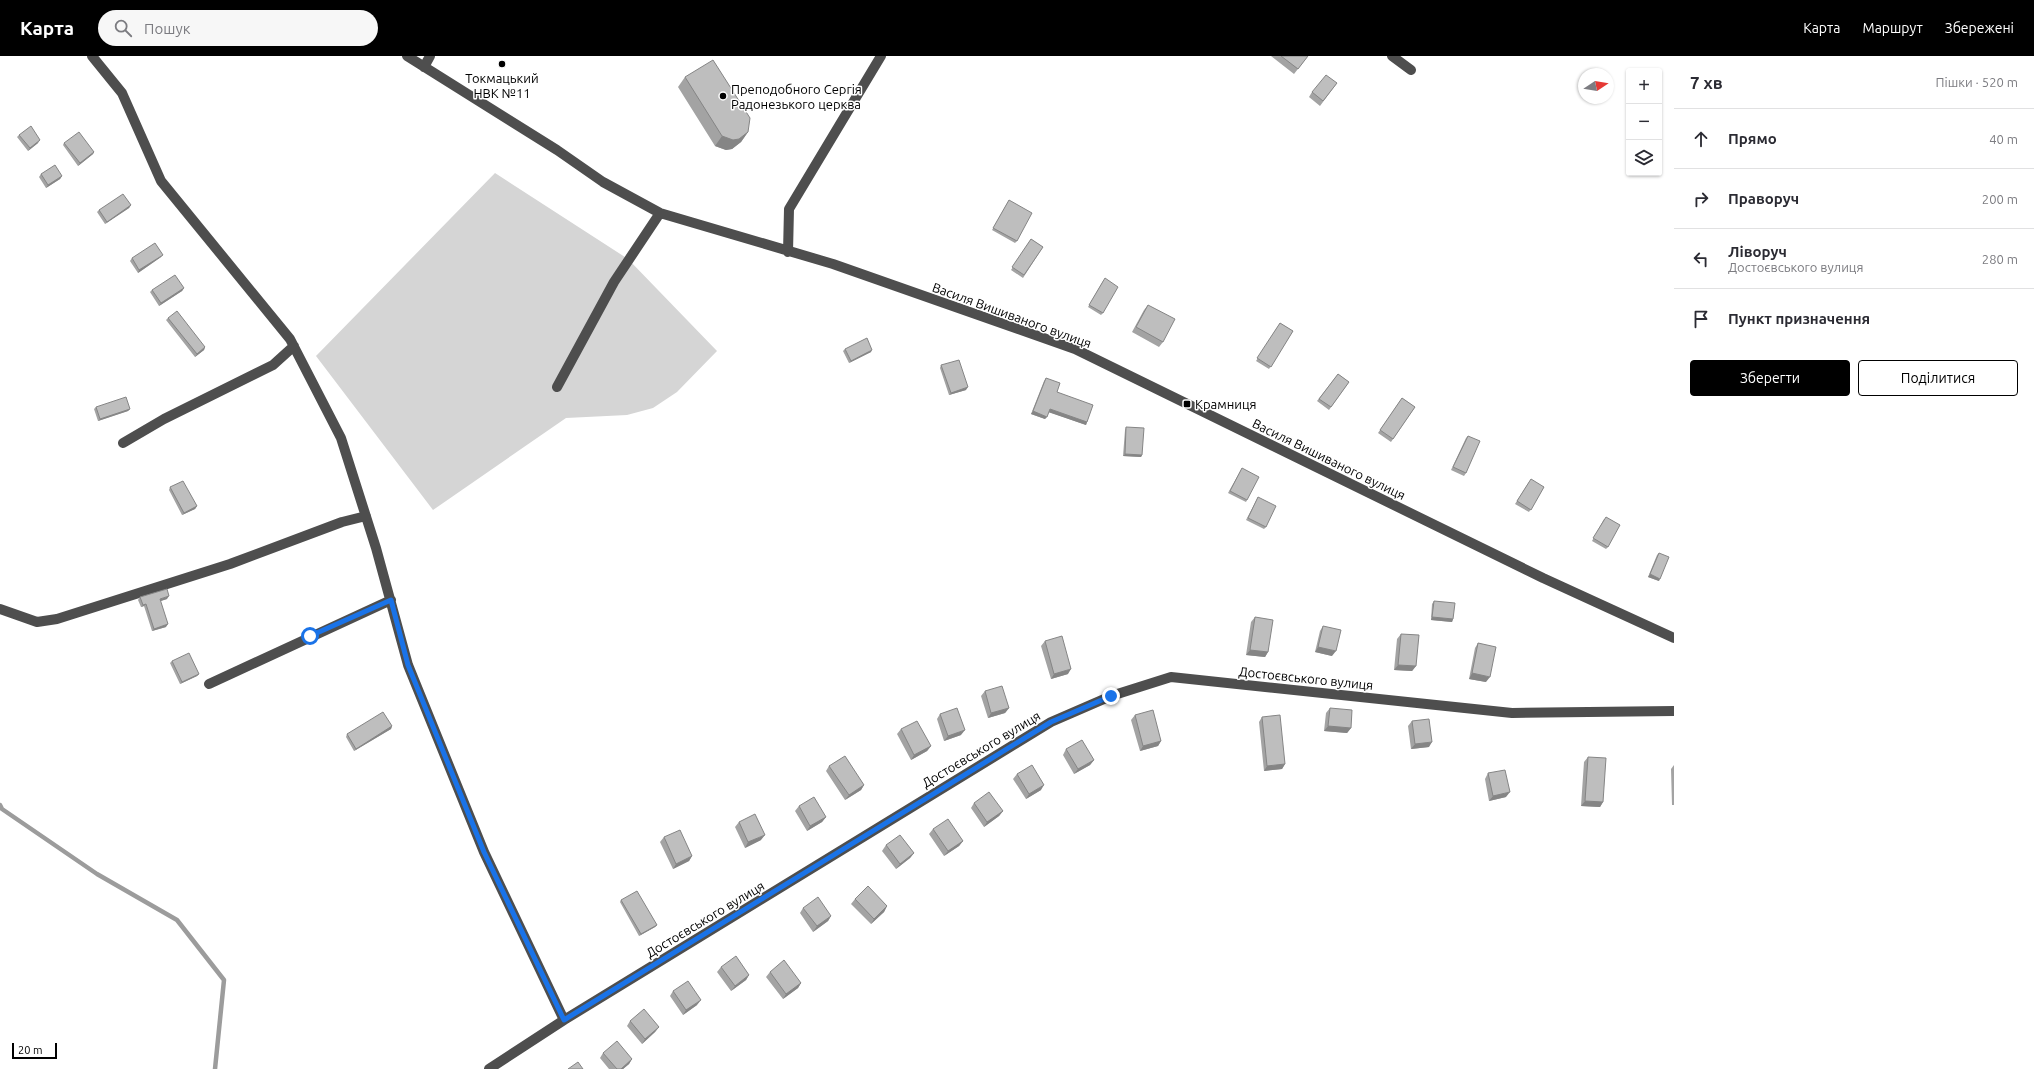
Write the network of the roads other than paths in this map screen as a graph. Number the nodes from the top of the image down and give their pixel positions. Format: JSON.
{"nodes":[{"id":1,"x":92,"y":56,"type":"edge"},
{"id":2,"x":407,"y":56,"type":"edge"},
{"id":3,"x":430,"y":56,"type":"edge"},
{"id":4,"x":881,"y":56,"type":"edge"},
{"id":5,"x":1392,"y":56,"type":"edge"},
{"id":6,"x":424,"y":67,"type":"junction"},
{"id":7,"x":1411,"y":70,"type":"dead end"},
{"id":8,"x":660,"y":213,"type":"junction"},
{"id":9,"x":788,"y":252,"type":"junction"},
{"id":10,"x":294,"y":346,"type":"junction"},
{"id":11,"x":557,"y":387,"type":"dead end"},
{"id":12,"x":123,"y":442,"type":"dead end"},
{"id":13,"x":366,"y":516,"type":"junction"},
{"id":14,"x":391,"y":600,"type":"junction"},
{"id":15,"x":0,"y":609,"type":"edge"},
{"id":16,"x":1674,"y":638,"type":"edge"},
{"id":17,"x":209,"y":684,"type":"dead end"},
{"id":18,"x":1674,"y":711,"type":"edge"},
{"id":19,"x":564,"y":1020,"type":"junction"},
{"id":20,"x":489,"y":1069,"type":"edge"}],
"edges":[{"from":1,"to":10,"type":"street"},
{"from":2,"to":6,"type":"street","name":"Василя Вишиваного вулиця"},
{"from":3,"to":6,"type":"street"},
{"from":4,"to":9,"type":"street"},
{"from":5,"to":7,"type":"street"},
{"from":6,"to":8,"type":"street","name":"Василя Вишиваного вулиця"},
{"from":8,"to":9,"type":"street","name":"Василя Вишиваного вулиця"},
{"from":8,"to":11,"type":"street"},
{"from":9,"to":16,"type":"street","name":"Василя Вишиваного вулиця"},
{"from":10,"to":12,"type":"street"},
{"from":10,"to":13,"type":"street"},
{"from":13,"to":14,"type":"street"},
{"from":13,"to":15,"type":"street"},
{"from":14,"to":17,"type":"street"},
{"from":14,"to":19,"type":"street"},
{"from":18,"to":19,"type":"street","name":"Достоєвського вулиця"},
{"from":19,"to":20,"type":"street","name":"Достоєвського вулиця"}]}
